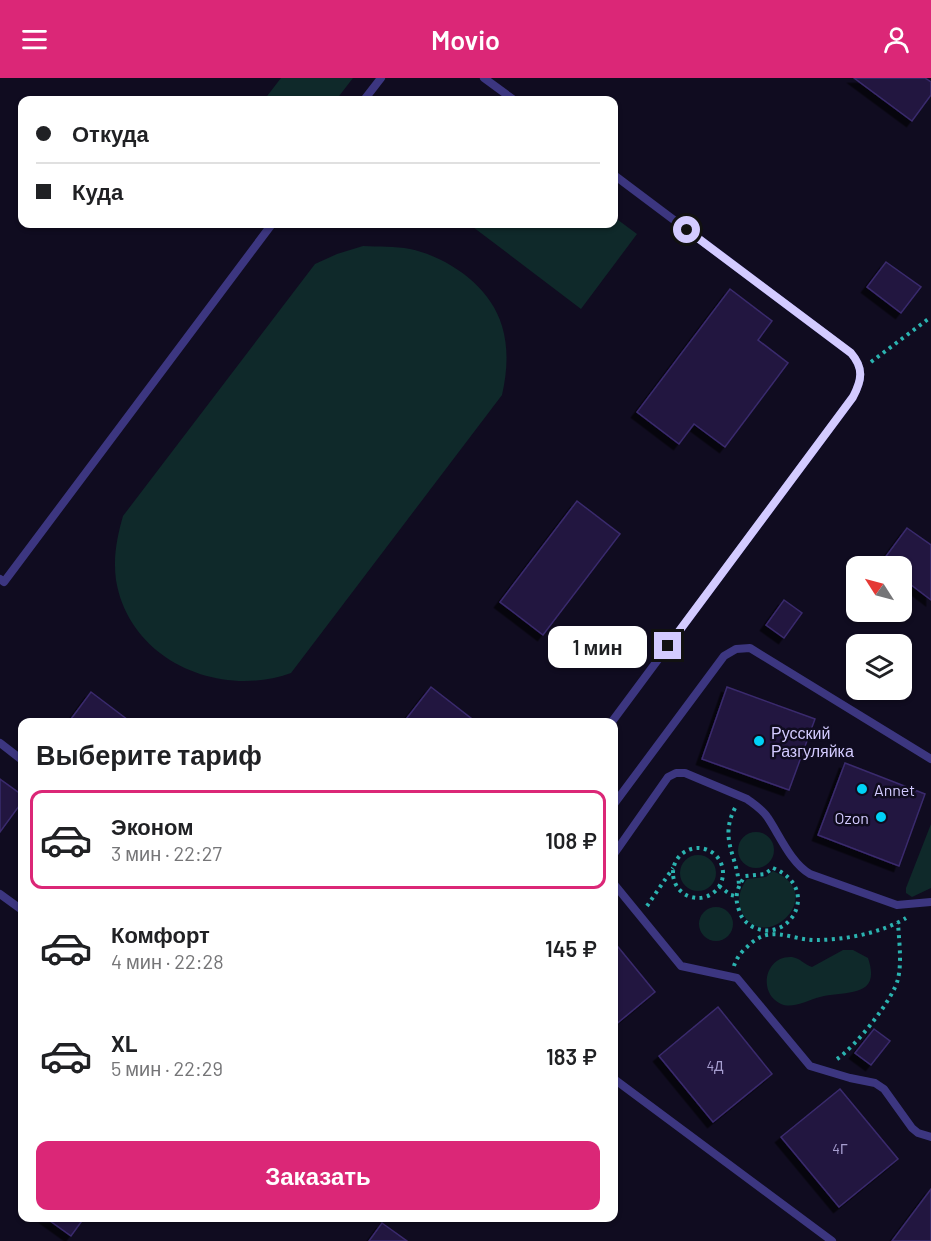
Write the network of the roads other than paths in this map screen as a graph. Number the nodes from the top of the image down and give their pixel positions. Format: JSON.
{"nodes":[{"id":1,"x":381,"y":78,"type":"edge"},
{"id":2,"x":484,"y":78,"type":"edge"},
{"id":3,"x":367,"y":96,"type":"edge"},
{"id":4,"x":509,"y":96,"type":"edge"},
{"id":5,"x":618,"y":178,"type":"edge"},
{"id":6,"x":269,"y":228,"type":"edge"},
{"id":7,"x":0,"y":579,"type":"edge"},
{"id":8,"x":615,"y":718,"type":"edge"},
{"id":9,"x":0,"y":743,"type":"edge"},
{"id":10,"x":18,"y":757,"type":"edge"},
{"id":11,"x":931,"y":759,"type":"edge"},
{"id":12,"x":618,"y":799,"type":"edge"},
{"id":13,"x":618,"y":848,"type":"edge"},
{"id":14,"x":618,"y":889,"type":"edge"},
{"id":15,"x":0,"y":894,"type":"edge"},
{"id":16,"x":931,"y":902,"type":"edge"},
{"id":17,"x":18,"y":907,"type":"edge"},
{"id":18,"x":618,"y":1082,"type":"edge"},
{"id":19,"x":931,"y":1137,"type":"edge"},
{"id":20,"x":832,"y":1241,"type":"edge"}],
"edges":[{"from":1,"to":3,"type":"lane"},
{"from":2,"to":4,"type":"lane"},
{"from":5,"to":8,"type":"lane"},
{"from":6,"to":7,"type":"lane"},
{"from":9,"to":10,"type":"lane"},
{"from":11,"to":12,"type":"lane"},
{"from":13,"to":16,"type":"lane"},
{"from":14,"to":19,"type":"lane"},
{"from":15,"to":17,"type":"lane"},
{"from":18,"to":20,"type":"lane"}]}
